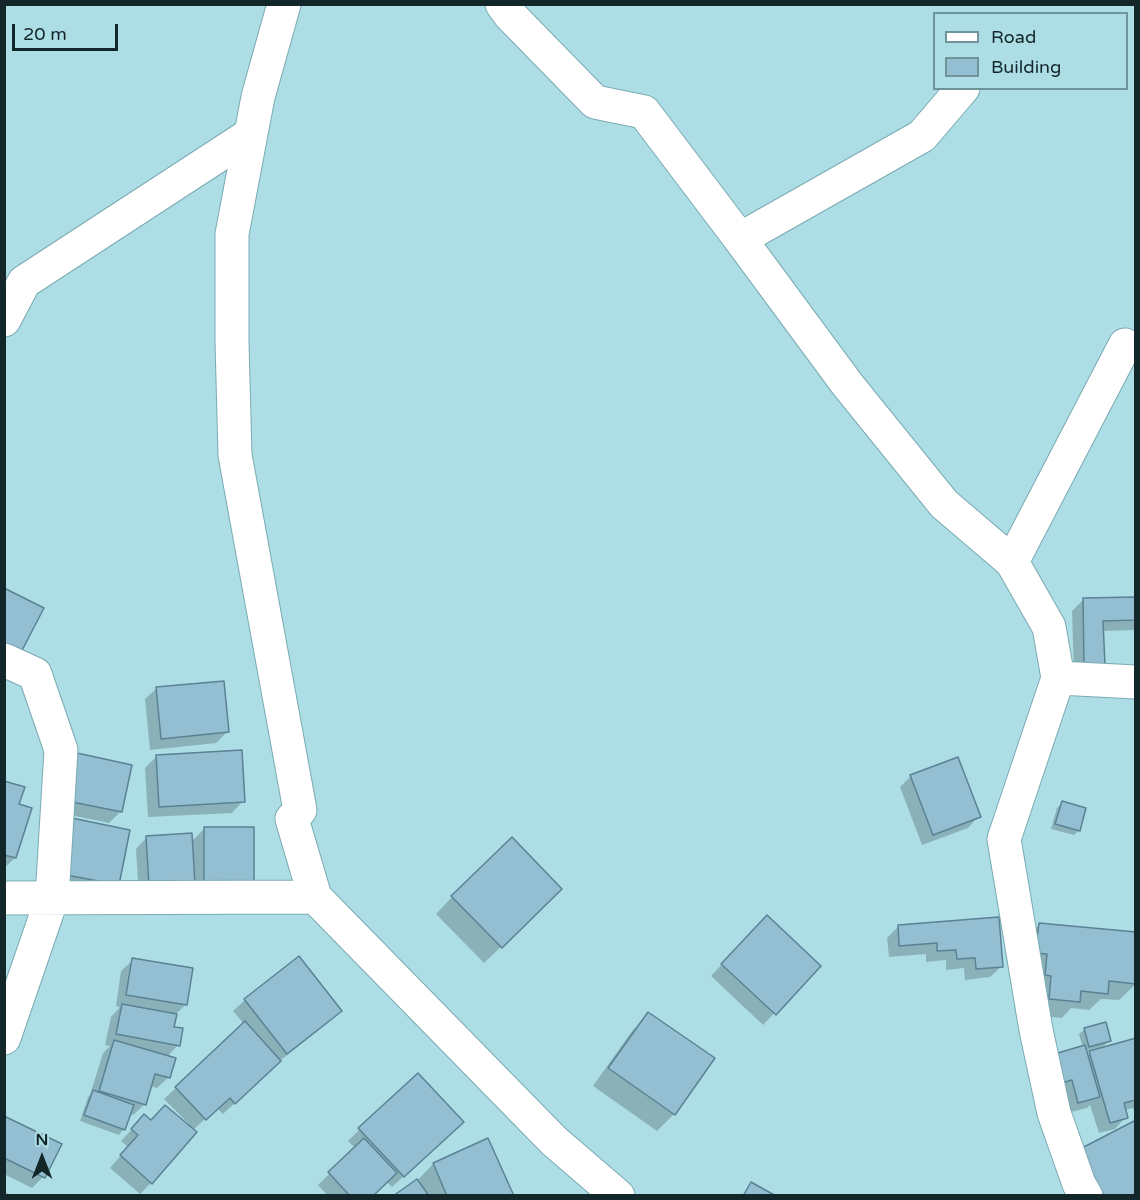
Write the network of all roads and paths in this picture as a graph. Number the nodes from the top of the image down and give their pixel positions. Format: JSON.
{"nodes":[{"id":1,"x":284,"y":4,"type":"edge"},
{"id":2,"x":502,"y":4,"type":"edge"},
{"id":3,"x":961,"y":90,"type":"edge"},
{"id":4,"x":251,"y":134,"type":"junction"},
{"id":5,"x":740,"y":240,"type":"junction"},
{"id":6,"x":4,"y":320,"type":"edge"},
{"id":7,"x":1125,"y":345,"type":"dead end"},
{"id":8,"x":1012,"y":562,"type":"junction"},
{"id":9,"x":4,"y":660,"type":"edge"},
{"id":10,"x":1058,"y":678,"type":"junction"},
{"id":11,"x":1136,"y":682,"type":"edge"},
{"id":12,"x":315,"y":897,"type":"junction"},
{"id":13,"x":4,"y":898,"type":"edge"},
{"id":14,"x":52,"y":898,"type":"junction"},
{"id":15,"x":4,"y":1038,"type":"edge"},
{"id":16,"x":618,"y":1196,"type":"edge"},
{"id":17,"x":1086,"y":1196,"type":"edge"}],
"edges":[{"from":1,"to":4,"type":"street"},
{"from":2,"to":5,"type":"street"},
{"from":3,"to":5,"type":"street"},
{"from":4,"to":6,"type":"street"},
{"from":4,"to":12,"type":"street"},
{"from":5,"to":8,"type":"street"},
{"from":7,"to":8,"type":"street"},
{"from":8,"to":10,"type":"street"},
{"from":9,"to":14,"type":"street"},
{"from":10,"to":11,"type":"street"},
{"from":10,"to":17,"type":"street"},
{"from":12,"to":14,"type":"street"},
{"from":12,"to":16,"type":"street"},
{"from":13,"to":14,"type":"street"},
{"from":14,"to":15,"type":"street"}]}
